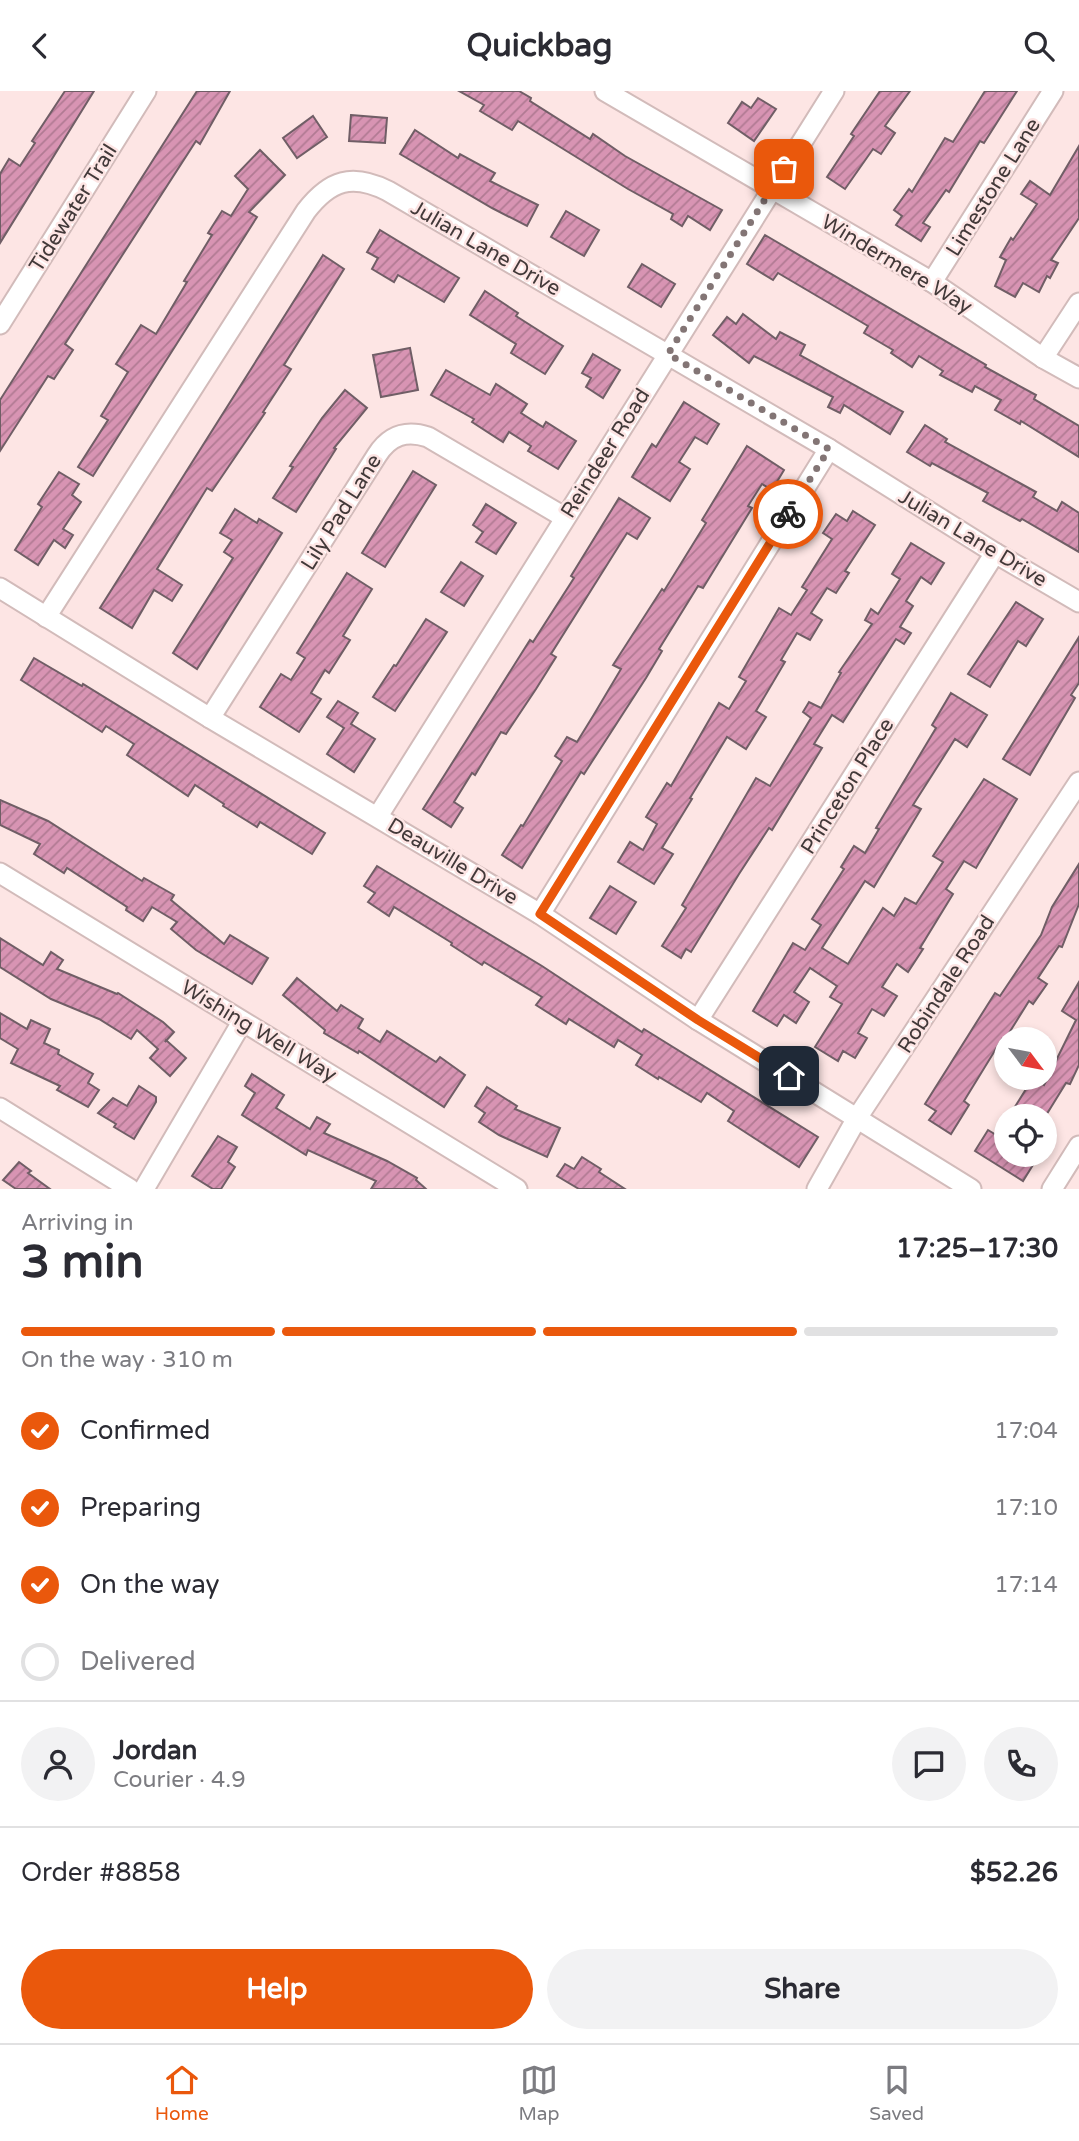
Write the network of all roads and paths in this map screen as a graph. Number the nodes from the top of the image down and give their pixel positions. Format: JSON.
{"nodes":[{"id":1,"x":146,"y":91,"type":"edge"},
{"id":2,"x":605,"y":91,"type":"edge"},
{"id":3,"x":834,"y":91,"type":"edge"},
{"id":4,"x":1053,"y":91,"type":"edge"},
{"id":5,"x":771,"y":189,"type":"junction"},
{"id":6,"x":932,"y":282,"type":"junction"},
{"id":7,"x":1079,"y":303,"type":"edge"},
{"id":8,"x":0,"y":324,"type":"edge"},
{"id":9,"x":668,"y":354,"type":"junction"},
{"id":10,"x":1043,"y":358,"type":"junction"},
{"id":11,"x":1079,"y":378,"type":"edge"},
{"id":12,"x":829,"y":449,"type":"junction"},
{"id":13,"x":564,"y":517,"type":"junction"},
{"id":14,"x":995,"y":553,"type":"junction"},
{"id":15,"x":0,"y":588,"type":"edge"},
{"id":16,"x":1079,"y":601,"type":"edge"},
{"id":17,"x":46,"y":617,"type":"junction"},
{"id":18,"x":210,"y":718,"type":"junction"},
{"id":19,"x":1079,"y":782,"type":"edge"},
{"id":20,"x":378,"y":816,"type":"junction"},
{"id":21,"x":0,"y":873,"type":"edge"},
{"id":22,"x":540,"y":914,"type":"junction"},
{"id":23,"x":698,"y":1020,"type":"junction"},
{"id":24,"x":242,"y":1021,"type":"junction"},
{"id":25,"x":0,"y":1108,"type":"edge"},
{"id":26,"x":857,"y":1118,"type":"junction"},
{"id":27,"x":1079,"y":1146,"type":"edge"},
{"id":28,"x":130,"y":1189,"type":"edge"},
{"id":29,"x":144,"y":1189,"type":"edge"},
{"id":30,"x":517,"y":1189,"type":"edge"},
{"id":31,"x":817,"y":1189,"type":"edge"},
{"id":32,"x":971,"y":1189,"type":"edge"},
{"id":33,"x":1052,"y":1189,"type":"edge"}],
"edges":[{"from":1,"to":8,"type":"street","name":"Tidewater Trail"},
{"from":2,"to":5,"type":"street","name":"Windermere Way"},
{"from":3,"to":5,"type":"street","name":"Reindeer Road"},
{"from":4,"to":6,"type":"street","name":"Limestone Lane"},
{"from":5,"to":6,"type":"street","name":"Windermere Way"},
{"from":5,"to":9,"type":"street","name":"Reindeer Road"},
{"from":6,"to":10,"type":"street","name":"Windermere Way"},
{"from":7,"to":10,"type":"street"},
{"from":9,"to":12,"type":"street","name":"Julian Lane Drive"},
{"from":9,"to":13,"type":"street","name":"Reindeer Road"},
{"from":9,"to":17,"type":"street","name":"Julian Lane Drive"},
{"from":10,"to":11,"type":"street","name":"Windermere Way"},
{"from":12,"to":14,"type":"street","name":"Julian Lane Drive"},
{"from":12,"to":22,"type":"street"},
{"from":13,"to":18,"type":"street","name":"Lily Pad Lane"},
{"from":13,"to":20,"type":"street","name":"Reindeer Road"},
{"from":14,"to":16,"type":"street","name":"Julian Lane Drive"},
{"from":14,"to":23,"type":"street","name":"Princeton Place"},
{"from":15,"to":17,"type":"street","name":"Deauville Drive"},
{"from":17,"to":18,"type":"street","name":"Deauville Drive"},
{"from":18,"to":20,"type":"street","name":"Deauville Drive"},
{"from":19,"to":26,"type":"street","name":"Robindale Road"},
{"from":20,"to":22,"type":"street","name":"Deauville Drive"},
{"from":21,"to":24,"type":"street","name":"Wishing Well Way"},
{"from":22,"to":23,"type":"street","name":"Deauville Drive"},
{"from":23,"to":26,"type":"street","name":"Deauville Drive"},
{"from":24,"to":29,"type":"street"},
{"from":24,"to":30,"type":"street","name":"Wishing Well Way"},
{"from":25,"to":28,"type":"street"},
{"from":26,"to":31,"type":"street","name":"Robindale Road"},
{"from":26,"to":32,"type":"street","name":"Deauville Drive"},
{"from":27,"to":33,"type":"street"}]}
